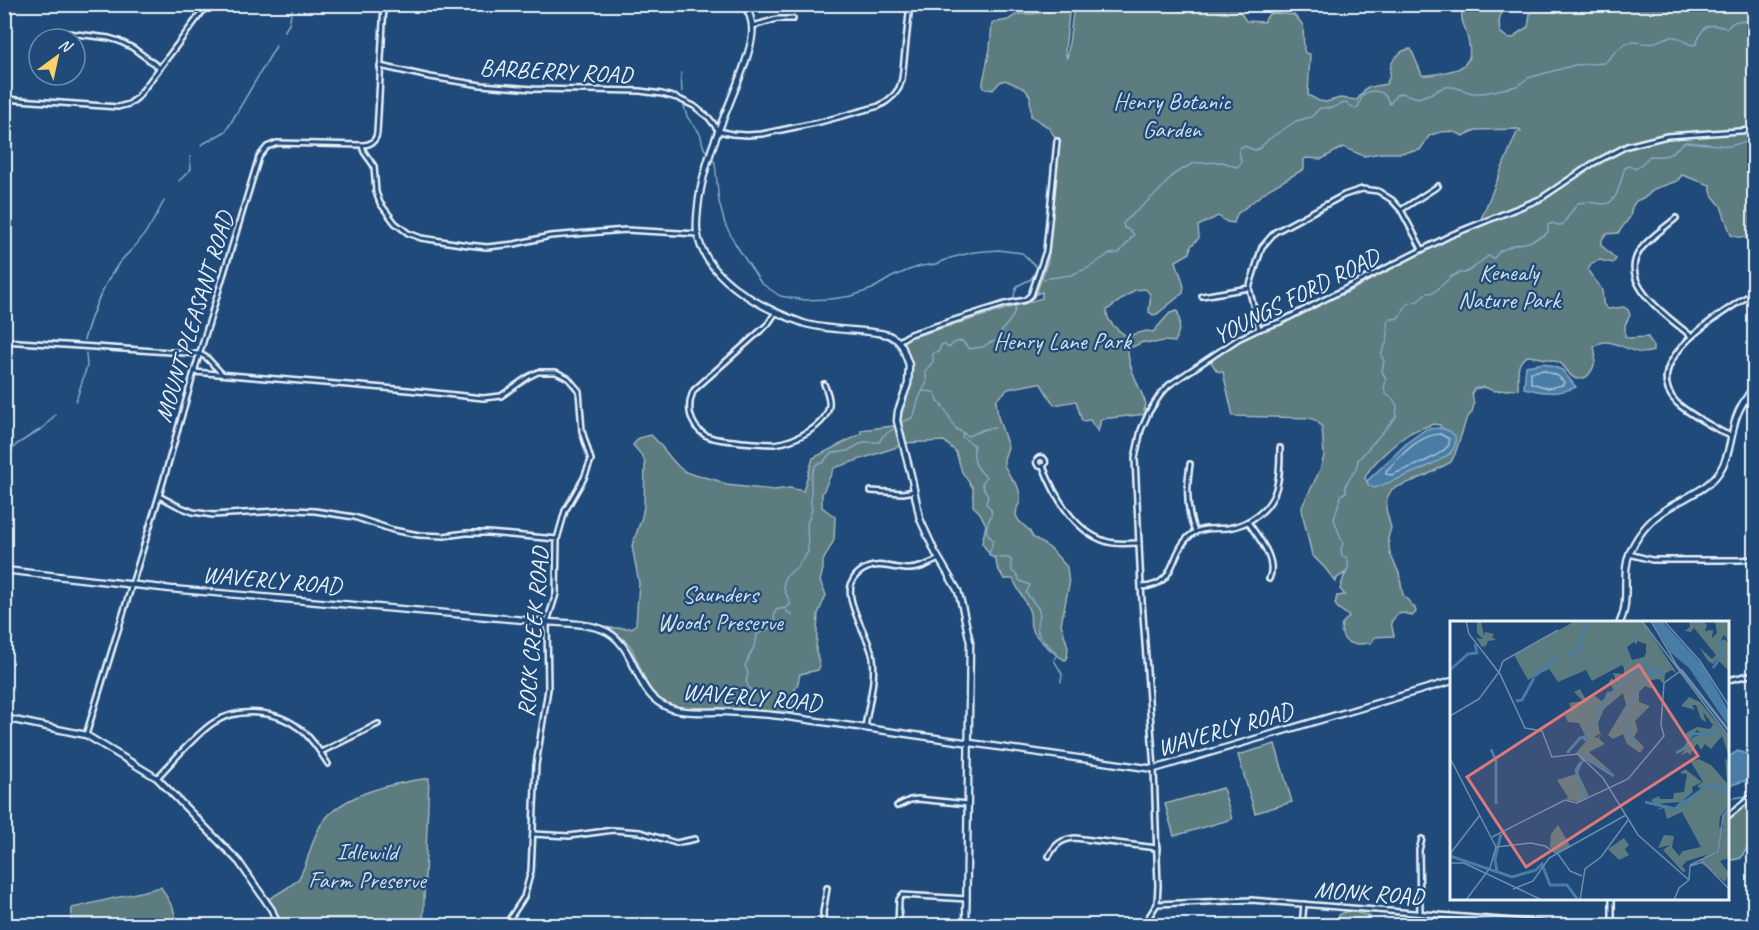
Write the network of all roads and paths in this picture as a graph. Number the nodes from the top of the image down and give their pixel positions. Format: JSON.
{"nodes":[{"id":1,"x":208,"y":4,"type":"edge"},
{"id":2,"x":384,"y":4,"type":"edge"},
{"id":3,"x":742,"y":4,"type":"edge"},
{"id":4,"x":910,"y":4,"type":"edge"},
{"id":5,"x":792,"y":19,"type":"dead end"},
{"id":6,"x":753,"y":26,"type":"junction"},
{"id":7,"x":87,"y":35,"type":"edge"},
{"id":8,"x":380,"y":66,"type":"junction"},
{"id":9,"x":160,"y":68,"type":"junction"},
{"id":10,"x":4,"y":99,"type":"edge"},
{"id":11,"x":1755,"y":130,"type":"edge"},
{"id":12,"x":719,"y":131,"type":"junction"},
{"id":13,"x":1057,"y":141,"type":"dead end"},
{"id":14,"x":362,"y":145,"type":"junction"},
{"id":15,"x":1438,"y":186,"type":"dead end"},
{"id":16,"x":1401,"y":210,"type":"junction"},
{"id":17,"x":1676,"y":218,"type":"dead end"},
{"id":18,"x":698,"y":234,"type":"junction"},
{"id":19,"x":1422,"y":249,"type":"junction"},
{"id":20,"x":1249,"y":288,"type":"junction"},
{"id":21,"x":1755,"y":292,"type":"edge"},
{"id":22,"x":1202,"y":296,"type":"dead end"},
{"id":23,"x":776,"y":312,"type":"junction"},
{"id":24,"x":1259,"y":329,"type":"junction"},
{"id":25,"x":1691,"y":336,"type":"junction"},
{"id":26,"x":899,"y":341,"type":"junction"},
{"id":27,"x":4,"y":342,"type":"edge"},
{"id":28,"x":200,"y":354,"type":"junction"},
{"id":29,"x":194,"y":372,"type":"junction"},
{"id":30,"x":223,"y":374,"type":"junction"},
{"id":31,"x":824,"y":384,"type":"dead end"},
{"id":32,"x":1755,"y":387,"type":"edge"},
{"id":33,"x":1732,"y":436,"type":"junction"},
{"id":34,"x":1280,"y":448,"type":"dead end"},
{"id":35,"x":1190,"y":464,"type":"dead end"},
{"id":36,"x":1043,"y":466,"type":"dead end"},
{"id":37,"x":871,"y":491,"type":"dead end"},
{"id":38,"x":914,"y":491,"type":"junction"},
{"id":39,"x":159,"y":496,"type":"junction"},
{"id":40,"x":1248,"y":522,"type":"junction"},
{"id":41,"x":1195,"y":532,"type":"junction"},
{"id":42,"x":557,"y":539,"type":"junction"},
{"id":43,"x":1139,"y":543,"type":"junction"},
{"id":44,"x":1629,"y":554,"type":"junction"},
{"id":45,"x":939,"y":559,"type":"junction"},
{"id":46,"x":1755,"y":559,"type":"edge"},
{"id":47,"x":4,"y":570,"type":"edge"},
{"id":48,"x":1269,"y":579,"type":"dead end"},
{"id":49,"x":131,"y":584,"type":"junction"},
{"id":50,"x":1141,"y":587,"type":"junction"},
{"id":51,"x":547,"y":621,"type":"junction"},
{"id":52,"x":1620,"y":621,"type":"edge"},
{"id":53,"x":1755,"y":674,"type":"edge"},
{"id":54,"x":1729,"y":680,"type":"edge"},
{"id":55,"x":1450,"y":682,"type":"edge"},
{"id":56,"x":4,"y":718,"type":"edge"},
{"id":57,"x":378,"y":724,"type":"dead end"},
{"id":58,"x":865,"y":728,"type":"junction"},
{"id":59,"x":86,"y":735,"type":"junction"},
{"id":60,"x":970,"y":743,"type":"junction"},
{"id":61,"x":321,"y":752,"type":"junction"},
{"id":62,"x":328,"y":764,"type":"dead end"},
{"id":63,"x":1154,"y":769,"type":"junction"},
{"id":64,"x":157,"y":778,"type":"junction"},
{"id":65,"x":1755,"y":795,"type":"edge"},
{"id":66,"x":969,"y":804,"type":"junction"},
{"id":67,"x":897,"y":806,"type":"dead end"},
{"id":68,"x":1729,"y":815,"type":"edge"},
{"id":69,"x":533,"y":834,"type":"junction"},
{"id":70,"x":695,"y":839,"type":"dead end"},
{"id":71,"x":1422,"y":839,"type":"dead end"},
{"id":72,"x":1157,"y":848,"type":"junction"},
{"id":73,"x":1049,"y":856,"type":"dead end"},
{"id":74,"x":827,"y":888,"type":"dead end"},
{"id":75,"x":967,"y":899,"type":"junction"},
{"id":76,"x":1612,"y":900,"type":"edge"},
{"id":77,"x":1157,"y":904,"type":"junction"},
{"id":78,"x":1304,"y":904,"type":"junction"},
{"id":79,"x":1420,"y":913,"type":"junction"},
{"id":80,"x":1546,"y":924,"type":"edge"},
{"id":81,"x":278,"y":926,"type":"edge"},
{"id":82,"x":506,"y":926,"type":"edge"},
{"id":83,"x":825,"y":926,"type":"edge"},
{"id":84,"x":898,"y":926,"type":"edge"},
{"id":85,"x":966,"y":926,"type":"edge"},
{"id":86,"x":1143,"y":926,"type":"edge"},
{"id":87,"x":1302,"y":926,"type":"edge"},
{"id":88,"x":1578,"y":926,"type":"edge"},
{"id":89,"x":1612,"y":926,"type":"edge"}],
"edges":[{"from":1,"to":9,"type":"street"},
{"from":2,"to":8,"type":"street"},
{"from":3,"to":6,"type":"street"},
{"from":4,"to":12,"type":"street"},
{"from":5,"to":6,"type":"street"},
{"from":6,"to":12,"type":"street"},
{"from":7,"to":9,"type":"street"},
{"from":8,"to":12,"type":"street","name":"BARBERRY ROAD"},
{"from":8,"to":14,"type":"street"},
{"from":9,"to":10,"type":"street"},
{"from":11,"to":19,"type":"street","name":"YOUNGS FORD ROAD"},
{"from":12,"to":18,"type":"street"},
{"from":13,"to":26,"type":"street"},
{"from":14,"to":18,"type":"street"},
{"from":14,"to":28,"type":"street","name":"MOUNT PLEASANT ROAD"},
{"from":15,"to":16,"type":"street"},
{"from":16,"to":19,"type":"street"},
{"from":16,"to":20,"type":"street"},
{"from":17,"to":25,"type":"street"},
{"from":18,"to":23,"type":"street"},
{"from":19,"to":24,"type":"street","name":"YOUNGS FORD ROAD"},
{"from":20,"to":22,"type":"street"},
{"from":20,"to":24,"type":"street"},
{"from":21,"to":25,"type":"street"},
{"from":23,"to":26,"type":"street"},
{"from":23,"to":31,"type":"street"},
{"from":24,"to":43,"type":"street","name":"YOUNGS FORD ROAD"},
{"from":25,"to":33,"type":"street"},
{"from":26,"to":38,"type":"street"},
{"from":27,"to":28,"type":"street"},
{"from":28,"to":29,"type":"street","name":"MOUNT PLEASANT ROAD"},
{"from":28,"to":30,"type":"street"},
{"from":29,"to":30,"type":"street","name":"ROCK CREEK ROAD"},
{"from":29,"to":39,"type":"street","name":"MOUNT PLEASANT ROAD"},
{"from":30,"to":42,"type":"street","name":"ROCK CREEK ROAD"},
{"from":32,"to":33,"type":"street"},
{"from":33,"to":44,"type":"street"},
{"from":34,"to":40,"type":"street"},
{"from":35,"to":41,"type":"street"},
{"from":36,"to":43,"type":"street"},
{"from":37,"to":38,"type":"street"},
{"from":38,"to":45,"type":"street"},
{"from":39,"to":42,"type":"street"},
{"from":39,"to":49,"type":"street","name":"MOUNT PLEASANT ROAD"},
{"from":40,"to":41,"type":"street"},
{"from":40,"to":48,"type":"street"},
{"from":41,"to":50,"type":"street"},
{"from":42,"to":51,"type":"street","name":"ROCK CREEK ROAD"},
{"from":43,"to":50,"type":"street","name":"YOUNGS FORD ROAD"},
{"from":44,"to":46,"type":"street"},
{"from":44,"to":52,"type":"street"},
{"from":45,"to":58,"type":"street"},
{"from":45,"to":60,"type":"street"},
{"from":47,"to":49,"type":"street","name":"WAVERLY ROAD"},
{"from":49,"to":51,"type":"street","name":"WAVERLY ROAD"},
{"from":49,"to":59,"type":"street","name":"MOUNT PLEASANT ROAD"},
{"from":50,"to":63,"type":"street","name":"YOUNGS FORD ROAD"},
{"from":51,"to":58,"type":"street","name":"WAVERLY ROAD"},
{"from":51,"to":69,"type":"street","name":"ROCK CREEK ROAD"},
{"from":53,"to":54,"type":"street"},
{"from":55,"to":63,"type":"street","name":"WAVERLY ROAD"},
{"from":56,"to":59,"type":"street"},
{"from":57,"to":61,"type":"street"},
{"from":58,"to":60,"type":"street","name":"WAVERLY ROAD"},
{"from":59,"to":64,"type":"street"},
{"from":60,"to":63,"type":"street","name":"WAVERLY ROAD"},
{"from":60,"to":66,"type":"street"},
{"from":61,"to":62,"type":"street"},
{"from":61,"to":64,"type":"street"},
{"from":63,"to":72,"type":"street","name":"YOUNGS FORD ROAD"},
{"from":64,"to":81,"type":"street"},
{"from":65,"to":68,"type":"street"},
{"from":66,"to":67,"type":"street"},
{"from":66,"to":75,"type":"street"},
{"from":69,"to":70,"type":"street"},
{"from":69,"to":82,"type":"street","name":"ROCK CREEK ROAD"},
{"from":71,"to":79,"type":"street"},
{"from":72,"to":73,"type":"street"},
{"from":72,"to":77,"type":"street","name":"YOUNGS FORD ROAD"},
{"from":74,"to":83,"type":"street"},
{"from":75,"to":84,"type":"street"},
{"from":75,"to":85,"type":"street"},
{"from":76,"to":89,"type":"street"},
{"from":77,"to":78,"type":"street","name":"MONK ROAD"},
{"from":77,"to":86,"type":"street"},
{"from":78,"to":79,"type":"street","name":"MONK ROAD"},
{"from":78,"to":87,"type":"street"},
{"from":79,"to":80,"type":"street","name":"MONK ROAD"},
{"from":80,"to":88,"type":"street","name":"MONK ROAD"}]}
